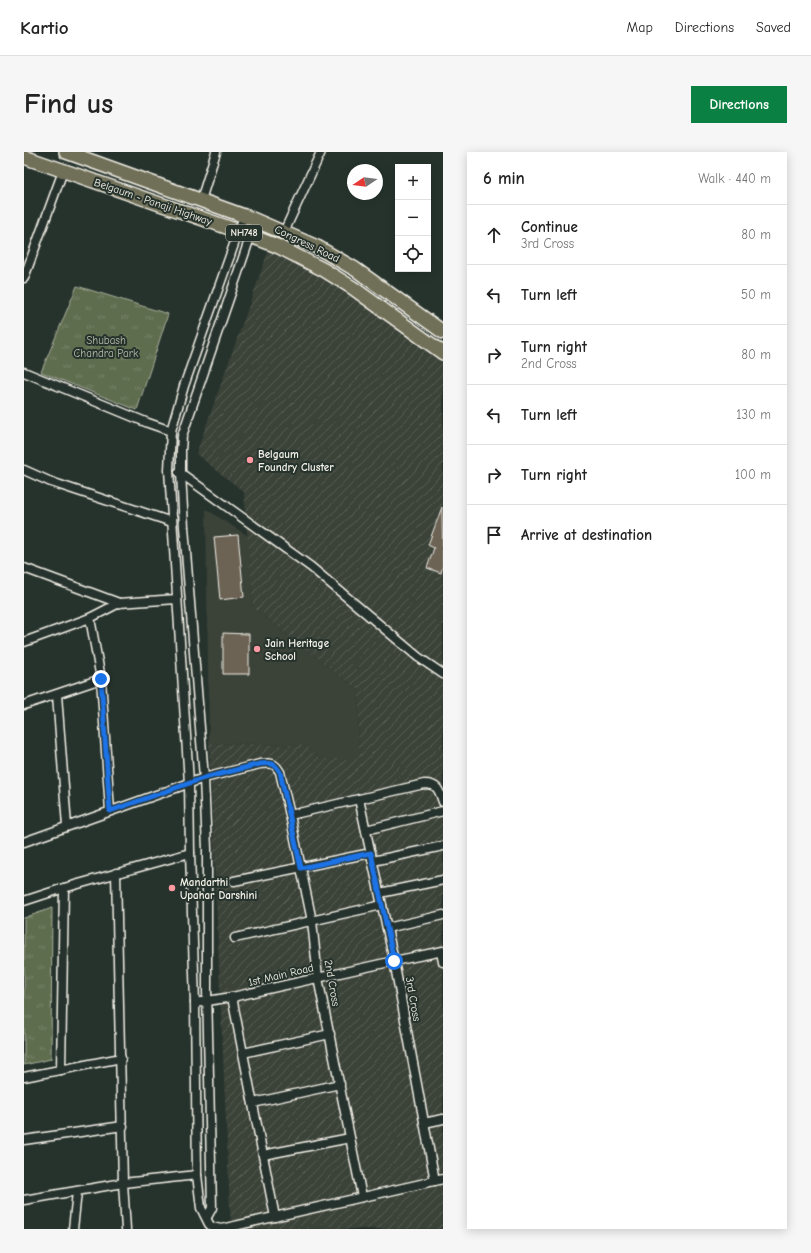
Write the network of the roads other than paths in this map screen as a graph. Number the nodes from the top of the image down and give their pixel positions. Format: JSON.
{"nodes":[{"id":1,"x":66,"y":152,"type":"edge"},
{"id":2,"x":216,"y":152,"type":"edge"},
{"id":3,"x":321,"y":152,"type":"edge"},
{"id":4,"x":24,"y":157,"type":"edge"},
{"id":5,"x":63,"y":171,"type":"junction"},
{"id":6,"x":201,"y":200,"type":"junction"},
{"id":7,"x":250,"y":218,"type":"junction"},
{"id":8,"x":284,"y":232,"type":"junction"},
{"id":9,"x":244,"y":233,"type":"junction"},
{"id":10,"x":24,"y":278,"type":"edge"},
{"id":11,"x":443,"y":332,"type":"edge"},
{"id":12,"x":443,"y":353,"type":"edge"},
{"id":13,"x":24,"y":372,"type":"edge"},
{"id":14,"x":171,"y":431,"type":"junction"},
{"id":15,"x":24,"y":470,"type":"edge"},
{"id":16,"x":169,"y":470,"type":"junction"},
{"id":17,"x":181,"y":473,"type":"junction"},
{"id":18,"x":172,"y":522,"type":"junction"},
{"id":19,"x":24,"y":568,"type":"edge"},
{"id":20,"x":177,"y":599,"type":"junction"},
{"id":21,"x":119,"y":603,"type":"junction"},
{"id":22,"x":90,"y":618,"type":"junction"},
{"id":23,"x":24,"y":642,"type":"edge"},
{"id":24,"x":443,"y":674,"type":"edge"},
{"id":25,"x":101,"y":679,"type":"junction"},
{"id":26,"x":57,"y":695,"type":"junction"},
{"id":27,"x":24,"y":705,"type":"edge"},
{"id":28,"x":204,"y":778,"type":"junction"},
{"id":29,"x":189,"y":783,"type":"junction"},
{"id":30,"x":359,"y":799,"type":"junction"},
{"id":31,"x":443,"y":802,"type":"edge"},
{"id":32,"x":110,"y":811,"type":"junction"},
{"id":33,"x":443,"y":811,"type":"edge"},
{"id":34,"x":290,"y":815,"type":"junction"},
{"id":35,"x":67,"y":826,"type":"junction"},
{"id":36,"x":366,"y":830,"type":"junction"},
{"id":37,"x":24,"y":842,"type":"edge"},
{"id":38,"x":443,"y":846,"type":"edge"},
{"id":39,"x":190,"y":853,"type":"junction"},
{"id":40,"x":372,"y":857,"type":"junction"},
{"id":41,"x":301,"y":868,"type":"junction"},
{"id":42,"x":116,"y":873,"type":"junction"},
{"id":43,"x":443,"y":880,"type":"edge"},
{"id":44,"x":234,"y":881,"type":"dead end"},
{"id":45,"x":64,"y":888,"type":"junction"},
{"id":46,"x":380,"y":893,"type":"junction"},
{"id":47,"x":24,"y":902,"type":"edge"},
{"id":48,"x":382,"y":905,"type":"junction"},
{"id":49,"x":443,"y":915,"type":"edge"},
{"id":50,"x":312,"y":921,"type":"junction"},
{"id":51,"x":387,"y":928,"type":"junction"},
{"id":52,"x":235,"y":938,"type":"dead end"},
{"id":53,"x":442,"y":952,"type":"edge"},
{"id":54,"x":394,"y":961,"type":"junction"},
{"id":55,"x":443,"y":962,"type":"edge"},
{"id":56,"x":318,"y":978,"type":"junction"},
{"id":57,"x":232,"y":997,"type":"junction"},
{"id":58,"x":207,"y":1002,"type":"junction"},
{"id":59,"x":195,"y":1003,"type":"junction"},
{"id":60,"x":330,"y":1034,"type":"junction"},
{"id":61,"x":243,"y":1053,"type":"junction"},
{"id":62,"x":120,"y":1058,"type":"junction"},
{"id":63,"x":61,"y":1070,"type":"junction"},
{"id":64,"x":24,"y":1077,"type":"edge"},
{"id":65,"x":340,"y":1084,"type":"junction"},
{"id":66,"x":253,"y":1103,"type":"junction"},
{"id":67,"x":443,"y":1119,"type":"edge"},
{"id":68,"x":424,"y":1124,"type":"junction"},
{"id":69,"x":123,"y":1126,"type":"junction"},
{"id":70,"x":350,"y":1138,"type":"junction"},
{"id":71,"x":24,"y":1140,"type":"edge"},
{"id":72,"x":263,"y":1155,"type":"junction"},
{"id":73,"x":197,"y":1175,"type":"junction"},
{"id":74,"x":439,"y":1180,"type":"edge"},
{"id":75,"x":123,"y":1183,"type":"junction"},
{"id":76,"x":77,"y":1192,"type":"junction"},
{"id":77,"x":362,"y":1197,"type":"junction"},
{"id":78,"x":24,"y":1200,"type":"edge"},
{"id":79,"x":206,"y":1217,"type":"junction"},
{"id":80,"x":275,"y":1217,"type":"junction"},
{"id":81,"x":73,"y":1229,"type":"edge"},
{"id":82,"x":126,"y":1229,"type":"edge"},
{"id":83,"x":221,"y":1229,"type":"edge"}],
"edges":[{"from":1,"to":6,"type":"highway","name":"Congress Road","number":"NH748"},
{"from":2,"to":6,"type":"street"},
{"from":3,"to":8,"type":"street"},
{"from":4,"to":5,"type":"highway","name":"Belgaum - Panaji Highway","number":"NH748"},
{"from":5,"to":9,"type":"highway","name":"Belgaum - Panaji Highway","number":"NH748"},
{"from":5,"to":10,"type":"street"},
{"from":6,"to":7,"type":"highway","name":"Congress Road","number":"NH748"},
{"from":7,"to":8,"type":"highway","name":"Congress Road","number":"NH748"},
{"from":7,"to":9,"type":"street"},
{"from":7,"to":9,"type":"street"},
{"from":8,"to":11,"type":"highway","name":"Congress Road","number":"NH748"},
{"from":9,"to":12,"type":"highway","name":"Belgaum - Panaji Highway","number":"NH748"},
{"from":9,"to":14,"type":"street"},
{"from":9,"to":17,"type":"street"},
{"from":13,"to":14,"type":"street"},
{"from":14,"to":16,"type":"street"},
{"from":15,"to":18,"type":"street"},
{"from":16,"to":17,"type":"street"},
{"from":16,"to":18,"type":"street"},
{"from":17,"to":24,"type":"street"},
{"from":17,"to":28,"type":"street"},
{"from":18,"to":20,"type":"street"},
{"from":19,"to":21,"type":"street"},
{"from":20,"to":21,"type":"street"},
{"from":20,"to":29,"type":"street"},
{"from":21,"to":22,"type":"street"},
{"from":22,"to":23,"type":"street"},
{"from":22,"to":25,"type":"street"},
{"from":25,"to":26,"type":"street"},
{"from":25,"to":32,"type":"street"},
{"from":26,"to":27,"type":"street"},
{"from":26,"to":35,"type":"street"},
{"from":28,"to":29,"type":"street"},
{"from":28,"to":34,"type":"street","name":"2nd Cross"},
{"from":28,"to":58,"type":"street"},
{"from":29,"to":32,"type":"street"},
{"from":29,"to":39,"type":"street"},
{"from":30,"to":31,"type":"street"},
{"from":30,"to":34,"type":"street"},
{"from":30,"to":36,"type":"street","name":"3rd Cross"},
{"from":32,"to":35,"type":"street"},
{"from":33,"to":36,"type":"street"},
{"from":34,"to":41,"type":"street","name":"2nd Cross"},
{"from":35,"to":37,"type":"street"},
{"from":36,"to":40,"type":"street","name":"3rd Cross"},
{"from":38,"to":40,"type":"street"},
{"from":39,"to":42,"type":"street"},
{"from":39,"to":59,"type":"street"},
{"from":40,"to":41,"type":"street"},
{"from":40,"to":46,"type":"street","name":"3rd Cross"},
{"from":41,"to":44,"type":"street"},
{"from":41,"to":50,"type":"street","name":"2nd Cross"},
{"from":42,"to":45,"type":"street"},
{"from":42,"to":62,"type":"street"},
{"from":43,"to":46,"type":"street"},
{"from":45,"to":47,"type":"street"},
{"from":45,"to":63,"type":"street"},
{"from":46,"to":48,"type":"street","name":"3rd Cross"},
{"from":48,"to":50,"type":"street"},
{"from":48,"to":51,"type":"street","name":"3rd Cross"},
{"from":49,"to":51,"type":"street"},
{"from":50,"to":52,"type":"street"},
{"from":50,"to":56,"type":"street","name":"2nd Cross"},
{"from":51,"to":54,"type":"street","name":"3rd Cross"},
{"from":53,"to":54,"type":"street","name":"1st Main Road"},
{"from":53,"to":55,"type":"street"},
{"from":54,"to":56,"type":"street","name":"1st Main Road"},
{"from":54,"to":68,"type":"street","name":"3rd Cross"},
{"from":56,"to":57,"type":"street","name":"1st Main Road"},
{"from":56,"to":60,"type":"street","name":"2nd Cross"},
{"from":57,"to":58,"type":"street","name":"1st Main Road"},
{"from":57,"to":61,"type":"street"},
{"from":58,"to":59,"type":"street","name":"1st Main Road"},
{"from":58,"to":79,"type":"street"},
{"from":59,"to":73,"type":"street"},
{"from":60,"to":61,"type":"street"},
{"from":60,"to":65,"type":"street","name":"2nd Cross"},
{"from":61,"to":66,"type":"street"},
{"from":62,"to":63,"type":"street"},
{"from":62,"to":69,"type":"street"},
{"from":63,"to":64,"type":"street"},
{"from":65,"to":66,"type":"street"},
{"from":65,"to":70,"type":"street","name":"2nd Cross"},
{"from":66,"to":72,"type":"street"},
{"from":67,"to":68,"type":"street"},
{"from":68,"to":74,"type":"street","name":"3rd Cross"},
{"from":69,"to":71,"type":"street"},
{"from":69,"to":75,"type":"street"},
{"from":70,"to":72,"type":"street"},
{"from":70,"to":77,"type":"street","name":"2nd Cross"},
{"from":72,"to":80,"type":"street"},
{"from":73,"to":75,"type":"street"},
{"from":73,"to":79,"type":"street"},
{"from":74,"to":77,"type":"street"},
{"from":75,"to":76,"type":"street"},
{"from":75,"to":82,"type":"street"},
{"from":76,"to":78,"type":"street"},
{"from":76,"to":81,"type":"street"},
{"from":77,"to":80,"type":"street"},
{"from":79,"to":83,"type":"street"},
{"from":80,"to":83,"type":"street"}]}
